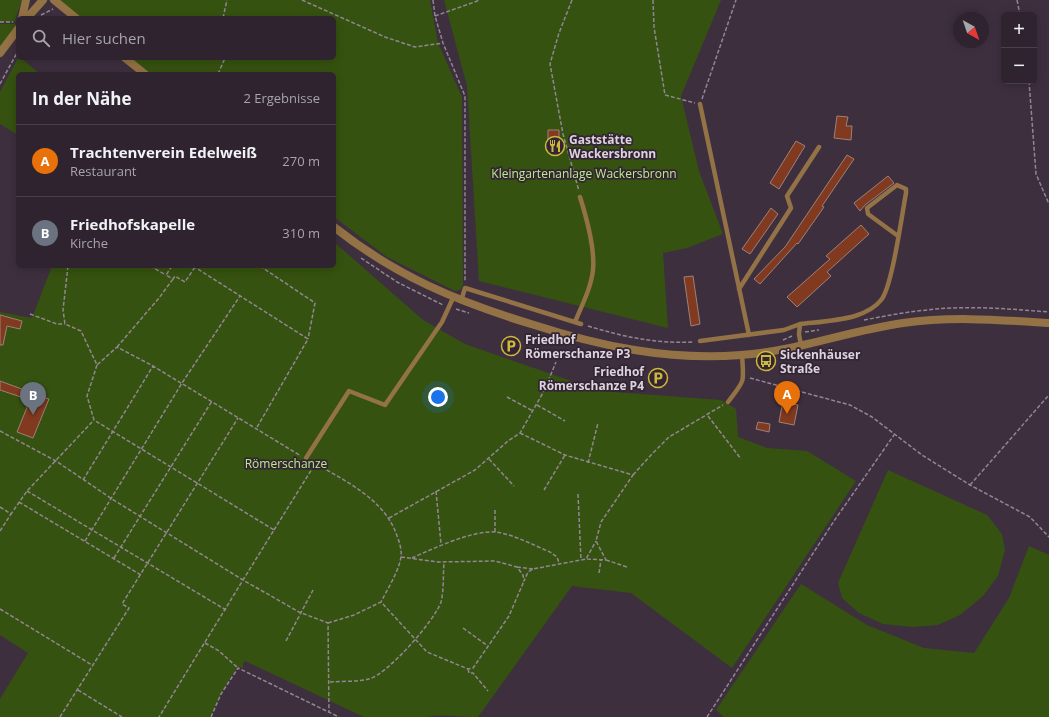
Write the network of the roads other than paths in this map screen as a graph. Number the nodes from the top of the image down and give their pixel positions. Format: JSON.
{"nodes":[{"id":1,"x":26,"y":0,"type":"edge"},
{"id":2,"x":43,"y":0,"type":"edge"},
{"id":3,"x":54,"y":0,"type":"edge"},
{"id":4,"x":22,"y":16,"type":"edge"},
{"id":5,"x":29,"y":16,"type":"edge"},
{"id":6,"x":74,"y":16,"type":"edge"},
{"id":7,"x":16,"y":26,"type":"edge"},
{"id":8,"x":0,"y":53,"type":"edge"},
{"id":9,"x":128,"y":60,"type":"edge"},
{"id":10,"x":142,"y":72,"type":"edge"},
{"id":11,"x":700,"y":104,"type":"road end"},
{"id":12,"x":819,"y":147,"type":"dead end"},
{"id":13,"x":580,"y":197,"type":"road end"},
{"id":14,"x":336,"y":228,"type":"edge"},
{"id":15,"x":898,"y":236,"type":"junction"},
{"id":16,"x":739,"y":289,"type":"junction"},
{"id":17,"x":453,"y":298,"type":"junction"},
{"id":18,"x":462,"y":302,"type":"junction"},
{"id":19,"x":575,"y":322,"type":"junction"},
{"id":20,"x":1049,"y":323,"type":"edge"},
{"id":21,"x":581,"y":324,"type":"road end"},
{"id":22,"x":800,"y":324,"type":"junction"},
{"id":23,"x":749,"y":335,"type":"junction"},
{"id":24,"x":700,"y":341,"type":"road end"},
{"id":25,"x":801,"y":346,"type":"junction"},
{"id":26,"x":742,"y":355,"type":"junction"},
{"id":27,"x":728,"y":402,"type":"road end"},
{"id":28,"x":306,"y":458,"type":"road end"}],
"edges":[{"from":1,"to":4,"type":"street"},
{"from":2,"to":5,"type":"street"},
{"from":3,"to":6,"type":"street"},
{"from":7,"to":8,"type":"street"},
{"from":9,"to":10,"type":"street"},
{"from":11,"to":16,"type":"lane"},
{"from":12,"to":16,"type":"lane"},
{"from":13,"to":19,"type":"lane"},
{"from":14,"to":17,"type":"street"},
{"from":15,"to":15,"type":"lane"},
{"from":15,"to":22,"type":"lane"},
{"from":16,"to":23,"type":"lane"},
{"from":17,"to":18,"type":"street"},
{"from":17,"to":28,"type":"lane"},
{"from":18,"to":19,"type":"lane"},
{"from":18,"to":26,"type":"street"},
{"from":19,"to":21,"type":"lane"},
{"from":20,"to":25,"type":"street"},
{"from":22,"to":23,"type":"lane"},
{"from":22,"to":25,"type":"lane"},
{"from":23,"to":24,"type":"lane"},
{"from":25,"to":26,"type":"street"},
{"from":26,"to":27,"type":"lane"}]}
